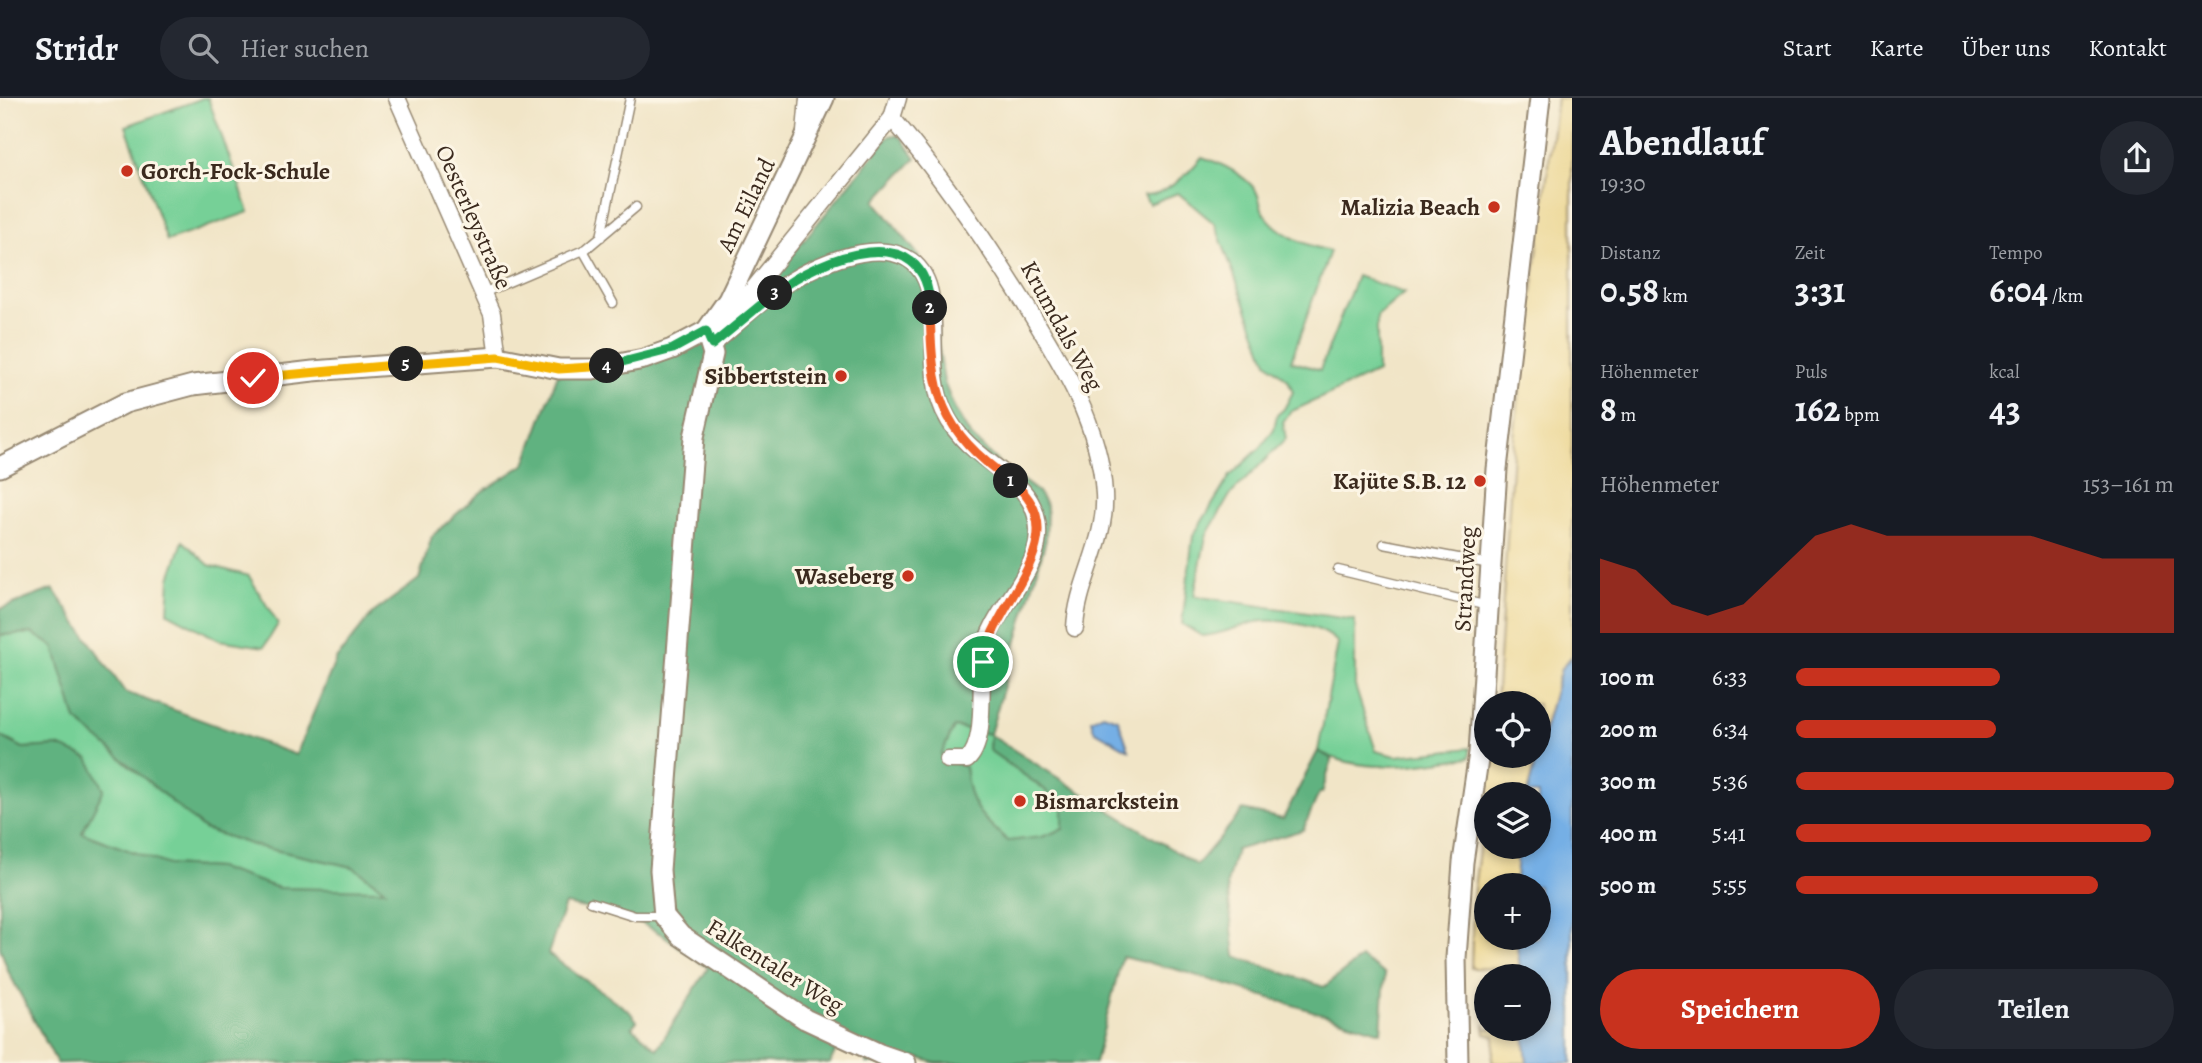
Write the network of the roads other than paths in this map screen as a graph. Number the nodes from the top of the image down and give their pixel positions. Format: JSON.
{"nodes":[{"id":1,"x":397,"y":98,"type":"edge"},
{"id":2,"x":630,"y":98,"type":"edge"},
{"id":3,"x":807,"y":98,"type":"edge"},
{"id":4,"x":824,"y":98,"type":"edge"},
{"id":5,"x":899,"y":98,"type":"edge"},
{"id":6,"x":1540,"y":98,"type":"edge"},
{"id":7,"x":892,"y":118,"type":"junction"},
{"id":8,"x":805,"y":141,"type":"junction"},
{"id":9,"x":636,"y":207,"type":"dead end"},
{"id":10,"x":601,"y":236,"type":"junction"},
{"id":11,"x":583,"y":250,"type":"junction"},
{"id":12,"x":483,"y":293,"type":"junction"},
{"id":13,"x":613,"y":303,"type":"dead end"},
{"id":14,"x":709,"y":338,"type":"junction"},
{"id":15,"x":498,"y":357,"type":"junction"},
{"id":16,"x":0,"y":467,"type":"edge"},
{"id":17,"x":1384,"y":544,"type":"dead end"},
{"id":18,"x":1490,"y":564,"type":"junction"},
{"id":19,"x":1338,"y":570,"type":"dead end"},
{"id":20,"x":1488,"y":606,"type":"junction"},
{"id":21,"x":1075,"y":628,"type":"dead end"},
{"id":22,"x":948,"y":760,"type":"dead end"},
{"id":23,"x":592,"y":902,"type":"dead end"},
{"id":24,"x":664,"y":916,"type":"junction"},
{"id":25,"x":906,"y":1063,"type":"edge"},
{"id":26,"x":1458,"y":1063,"type":"edge"}],
"edges":[{"from":1,"to":12,"type":"street","name":"Oesterleystraße"},
{"from":2,"to":10,"type":"lane"},
{"from":3,"to":8,"type":"street"},
{"from":4,"to":8,"type":"street","name":"Am Eiland"},
{"from":5,"to":7,"type":"street"},
{"from":6,"to":18,"type":"street","name":"Strandweg"},
{"from":7,"to":14,"type":"street"},
{"from":7,"to":21,"type":"street","name":"Krumdals Weg"},
{"from":8,"to":14,"type":"street","name":"Am Eiland"},
{"from":9,"to":10,"type":"lane"},
{"from":10,"to":11,"type":"lane"},
{"from":11,"to":12,"type":"lane"},
{"from":11,"to":13,"type":"lane"},
{"from":12,"to":15,"type":"street","name":"Oesterleystraße"},
{"from":14,"to":15,"type":"street"},
{"from":14,"to":22,"type":"street"},
{"from":14,"to":24,"type":"street"},
{"from":15,"to":16,"type":"street"},
{"from":17,"to":18,"type":"lane"},
{"from":18,"to":20,"type":"street","name":"Strandweg"},
{"from":19,"to":20,"type":"lane"},
{"from":20,"to":26,"type":"street","name":"Strandweg"},
{"from":23,"to":24,"type":"lane"},
{"from":24,"to":25,"type":"street","name":"Falkentaler Weg"}]}
